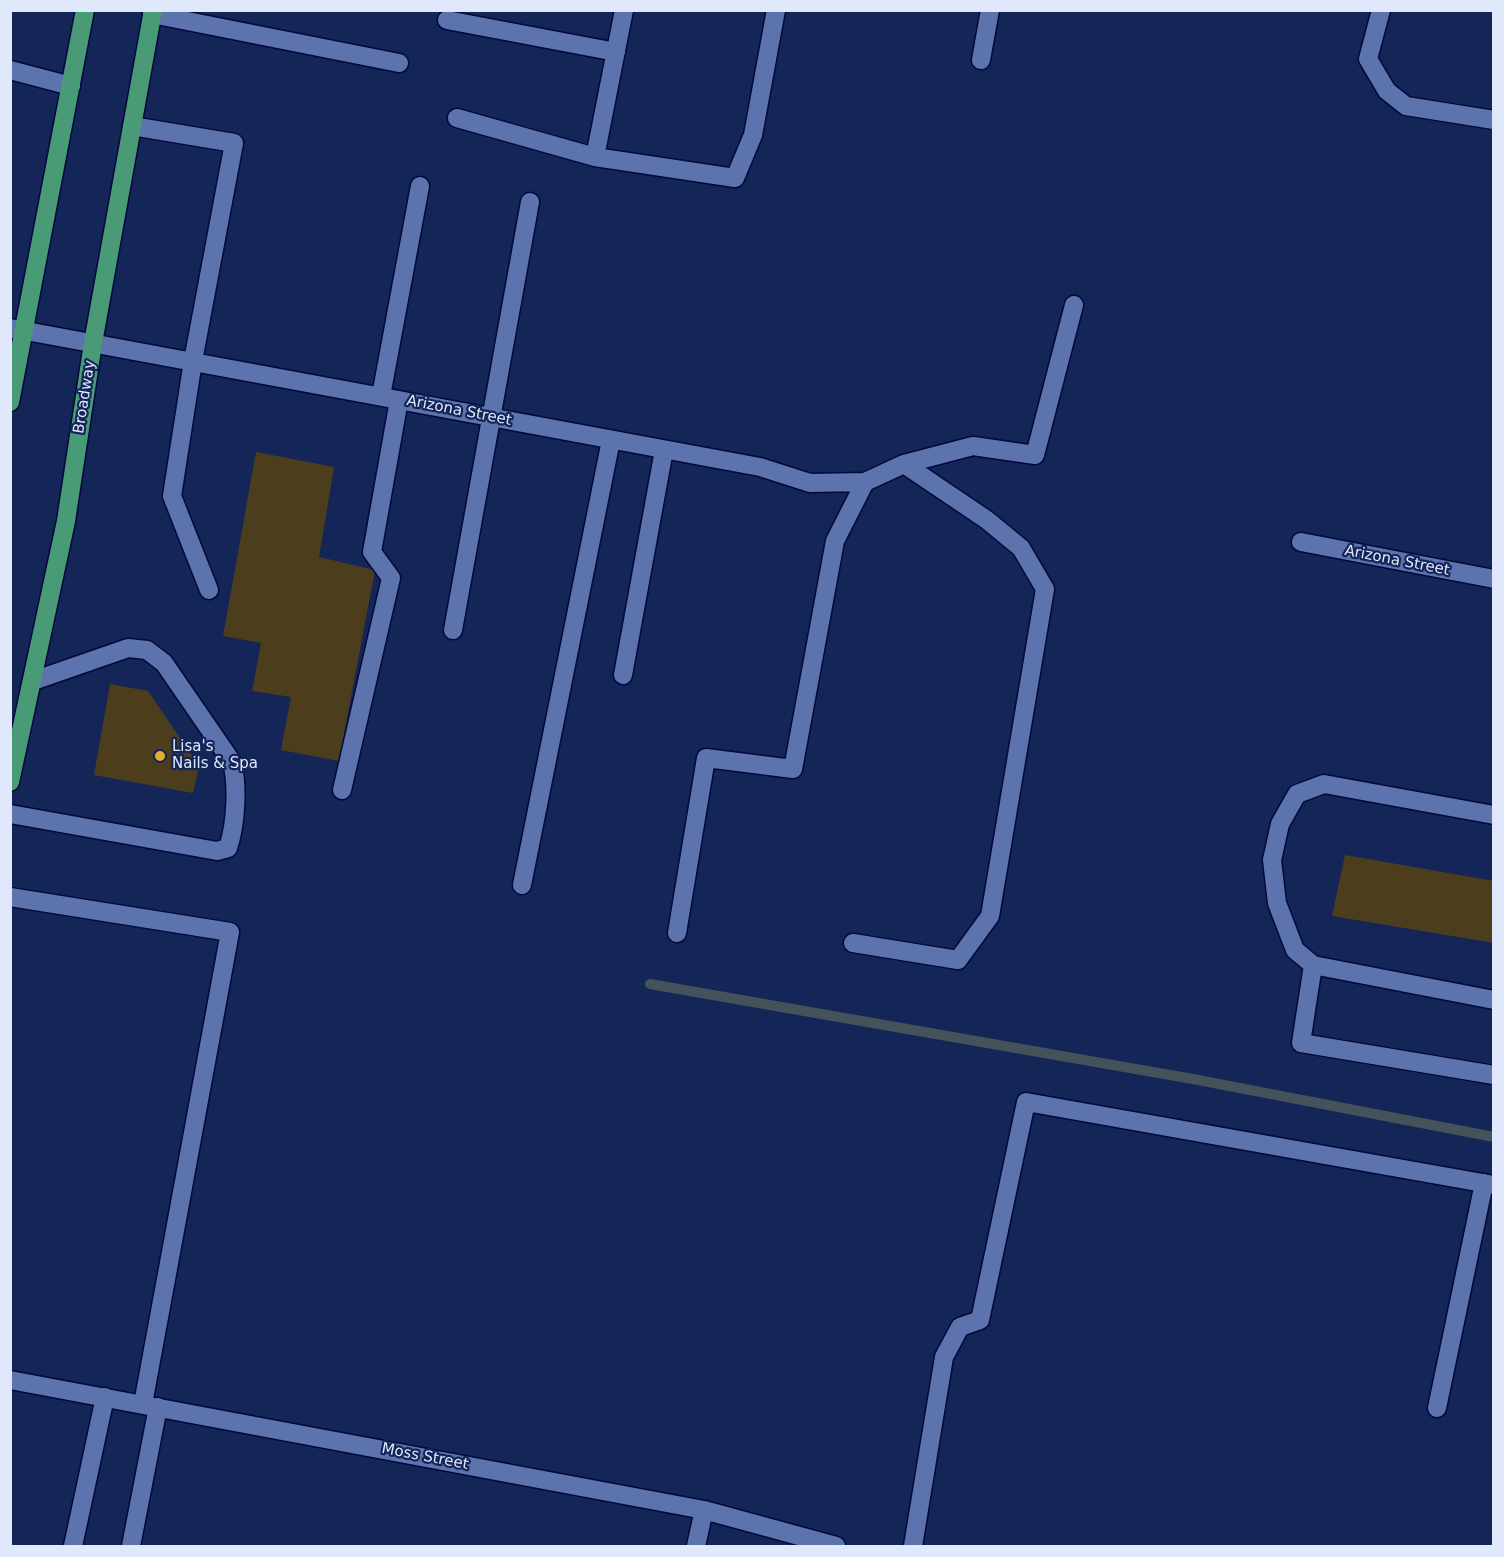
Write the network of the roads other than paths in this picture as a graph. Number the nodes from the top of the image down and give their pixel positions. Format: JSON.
{"nodes":[{"id":1,"x":85,"y":10,"type":"edge"},
{"id":2,"x":624,"y":10,"type":"edge"},
{"id":3,"x":776,"y":10,"type":"edge"},
{"id":4,"x":990,"y":10,"type":"edge"},
{"id":5,"x":1381,"y":10,"type":"edge"},
{"id":6,"x":152,"y":12,"type":"edge"},
{"id":7,"x":447,"y":20,"type":"dead end"},
{"id":8,"x":616,"y":52,"type":"junction"},
{"id":9,"x":981,"y":60,"type":"dead end"},
{"id":10,"x":399,"y":63,"type":"dead end"},
{"id":11,"x":10,"y":70,"type":"edge"},
{"id":12,"x":71,"y":86,"type":"junction"},
{"id":13,"x":457,"y":118,"type":"dead end"},
{"id":14,"x":1494,"y":120,"type":"edge"},
{"id":15,"x":132,"y":126,"type":"junction"},
{"id":16,"x":595,"y":157,"type":"junction"},
{"id":17,"x":420,"y":186,"type":"dead end"},
{"id":18,"x":530,"y":202,"type":"dead end"},
{"id":19,"x":1074,"y":305,"type":"dead end"},
{"id":20,"x":17,"y":329,"type":"edge"},
{"id":21,"x":93,"y":343,"type":"junction"},
{"id":22,"x":193,"y":361,"type":"junction"},
{"id":23,"x":390,"y":398,"type":"junction"},
{"id":24,"x":10,"y":402,"type":"edge"},
{"id":25,"x":491,"y":417,"type":"junction"},
{"id":26,"x":611,"y":440,"type":"junction"},
{"id":27,"x":664,"y":450,"type":"junction"},
{"id":28,"x":904,"y":464,"type":"junction"},
{"id":29,"x":865,"y":482,"type":"junction"},
{"id":30,"x":1301,"y":542,"type":"dead end"},
{"id":31,"x":1494,"y":579,"type":"edge"},
{"id":32,"x":209,"y":590,"type":"dead end"},
{"id":33,"x":453,"y":630,"type":"dead end"},
{"id":34,"x":623,"y":675,"type":"dead end"},
{"id":35,"x":33,"y":681,"type":"junction"},
{"id":36,"x":10,"y":782,"type":"edge"},
{"id":37,"x":342,"y":790,"type":"dead end"},
{"id":38,"x":10,"y":814,"type":"edge"},
{"id":39,"x":1494,"y":815,"type":"edge"},
{"id":40,"x":522,"y":885,"type":"dead end"},
{"id":41,"x":10,"y":897,"type":"edge"},
{"id":42,"x":677,"y":933,"type":"dead end"},
{"id":43,"x":853,"y":943,"type":"dead end"},
{"id":44,"x":1313,"y":965,"type":"junction"},
{"id":45,"x":1494,"y":1000,"type":"edge"},
{"id":46,"x":1494,"y":1075,"type":"edge"},
{"id":47,"x":1489,"y":1184,"type":"edge"},
{"id":48,"x":10,"y":1380,"type":"edge"},
{"id":49,"x":105,"y":1397,"type":"junction"},
{"id":50,"x":150,"y":1406,"type":"junction"},
{"id":51,"x":1437,"y":1408,"type":"dead end"},
{"id":52,"x":704,"y":1510,"type":"junction"},
{"id":53,"x":73,"y":1546,"type":"edge"},
{"id":54,"x":131,"y":1546,"type":"edge"},
{"id":55,"x":696,"y":1546,"type":"edge"},
{"id":56,"x":836,"y":1546,"type":"edge"},
{"id":57,"x":913,"y":1546,"type":"edge"}],
"edges":[{"from":1,"to":12,"type":"main road"},
{"from":2,"to":8,"type":"street"},
{"from":3,"to":16,"type":"street"},
{"from":4,"to":9,"type":"street"},
{"from":5,"to":14,"type":"street"},
{"from":6,"to":10,"type":"street"},
{"from":6,"to":15,"type":"main road","name":"Broadway"},
{"from":7,"to":8,"type":"street"},
{"from":8,"to":16,"type":"street"},
{"from":11,"to":12,"type":"street"},
{"from":12,"to":20,"type":"main road"},
{"from":13,"to":16,"type":"street"},
{"from":15,"to":21,"type":"main road","name":"Broadway"},
{"from":15,"to":22,"type":"street"},
{"from":17,"to":23,"type":"street"},
{"from":18,"to":25,"type":"street"},
{"from":19,"to":28,"type":"street","name":"Arizona Street"},
{"from":20,"to":21,"type":"street","name":"Arizona Street"},
{"from":20,"to":24,"type":"main road"},
{"from":21,"to":22,"type":"street","name":"Arizona Street"},
{"from":21,"to":35,"type":"main road","name":"Broadway"},
{"from":22,"to":23,"type":"street","name":"Arizona Street"},
{"from":22,"to":32,"type":"street"},
{"from":23,"to":25,"type":"street","name":"Arizona Street"},
{"from":23,"to":37,"type":"street"},
{"from":25,"to":26,"type":"street","name":"Arizona Street"},
{"from":25,"to":33,"type":"street"},
{"from":26,"to":27,"type":"street","name":"Arizona Street"},
{"from":26,"to":40,"type":"street"},
{"from":27,"to":29,"type":"street","name":"Arizona Street"},
{"from":27,"to":34,"type":"street"},
{"from":28,"to":29,"type":"street","name":"Arizona Street"},
{"from":28,"to":43,"type":"street"},
{"from":29,"to":42,"type":"street"},
{"from":30,"to":31,"type":"street","name":"Arizona Street"},
{"from":35,"to":36,"type":"main road","name":"Broadway"},
{"from":35,"to":38,"type":"street"},
{"from":39,"to":44,"type":"street"},
{"from":41,"to":50,"type":"street"},
{"from":44,"to":45,"type":"street"},
{"from":44,"to":46,"type":"street"},
{"from":47,"to":51,"type":"street"},
{"from":47,"to":57,"type":"street"},
{"from":48,"to":49,"type":"street","name":"Moss Street"},
{"from":49,"to":50,"type":"street","name":"Moss Street"},
{"from":49,"to":53,"type":"street"},
{"from":50,"to":52,"type":"street","name":"Moss Street"},
{"from":50,"to":54,"type":"street"},
{"from":52,"to":55,"type":"street"},
{"from":52,"to":56,"type":"street","name":"Moss Street"}]}
